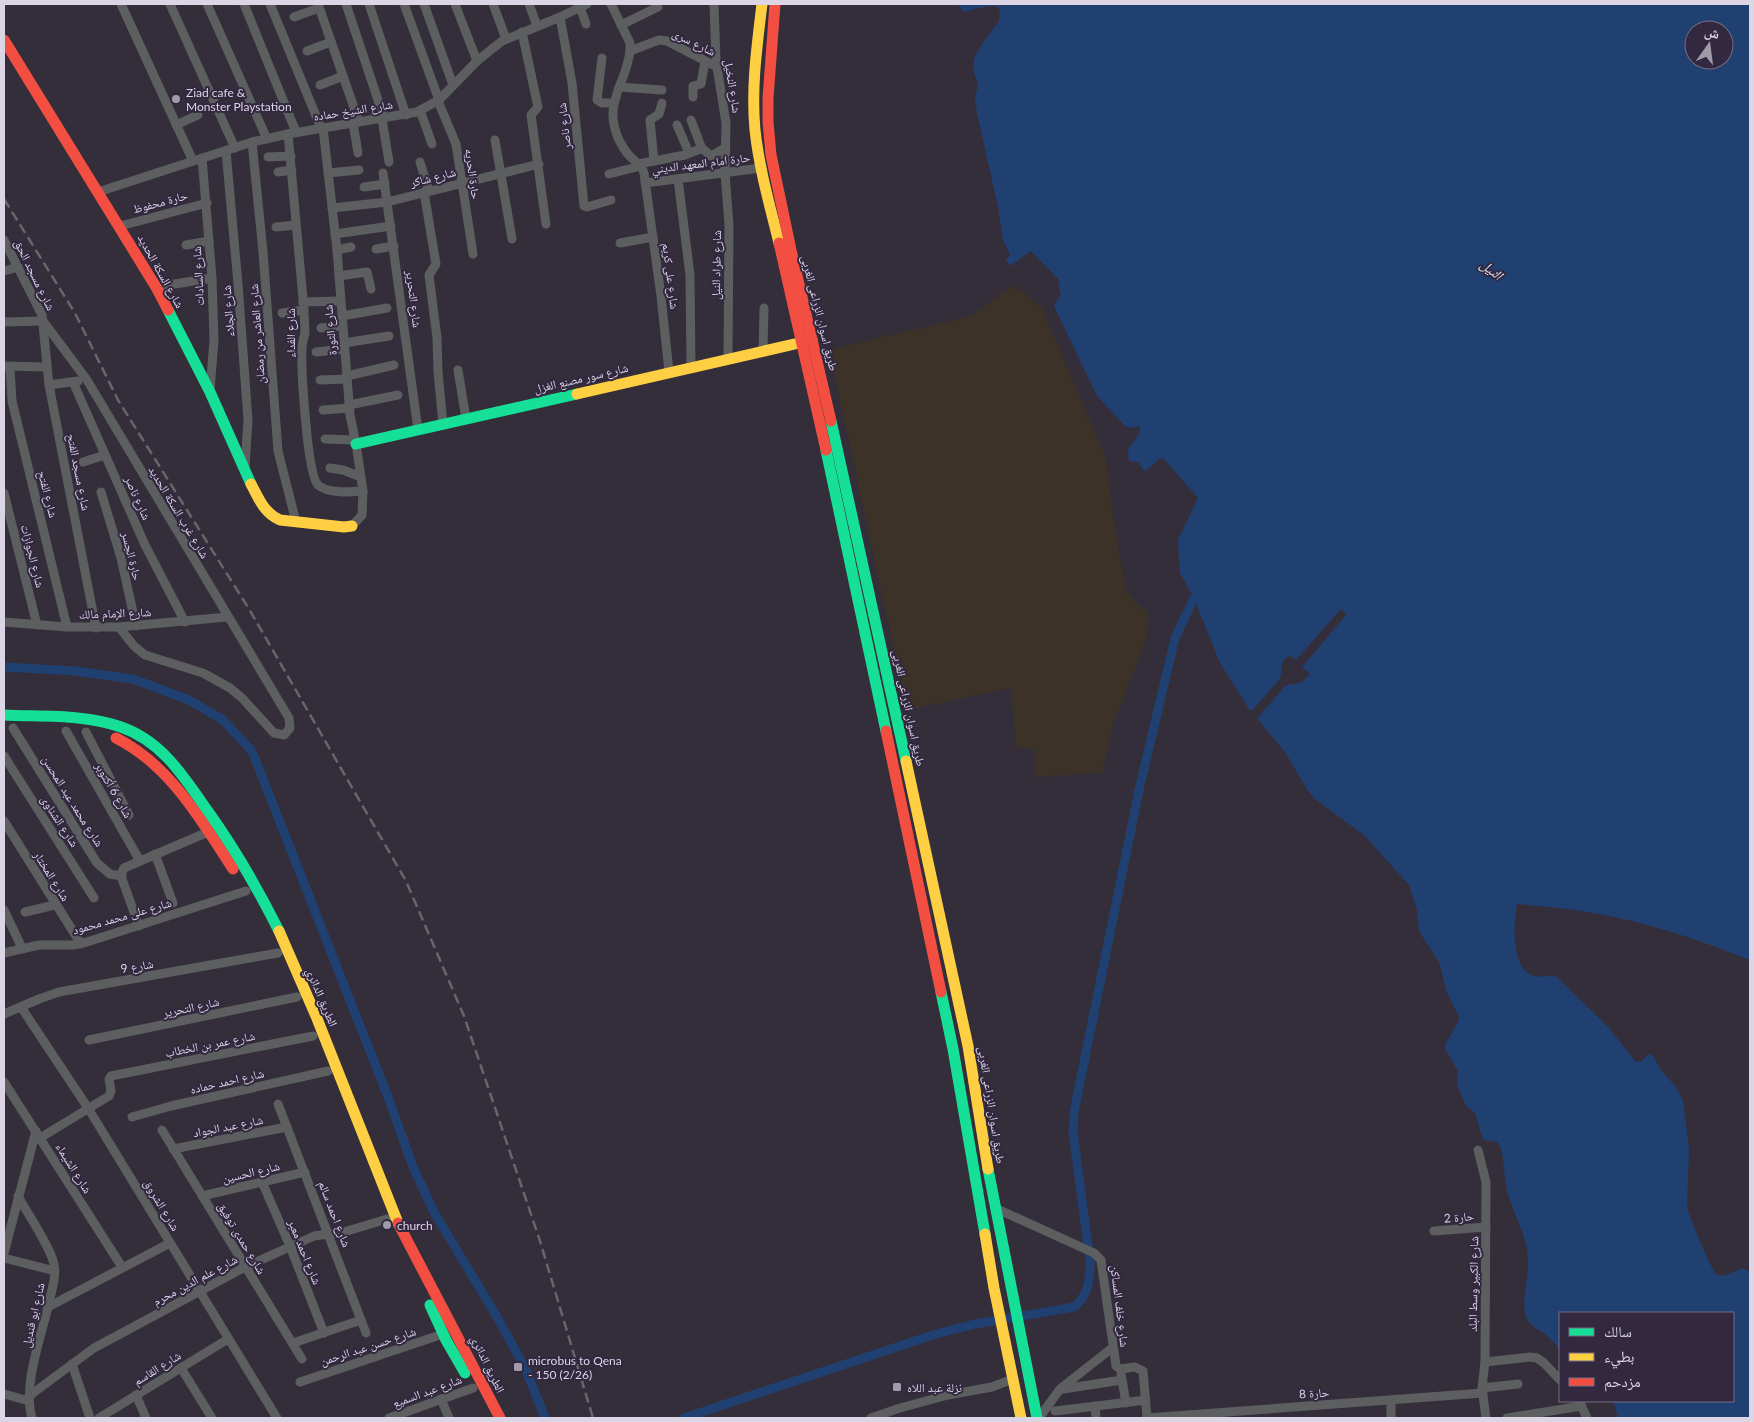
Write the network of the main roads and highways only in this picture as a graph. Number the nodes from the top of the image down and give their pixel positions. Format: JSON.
{"nodes":[{"id":1,"x":762,"y":4,"type":"edge"},
{"id":2,"x":775,"y":4,"type":"edge"},
{"id":3,"x":4,"y":40,"type":"edge"},
{"id":4,"x":768,"y":122,"type":"junction"},
{"id":5,"x":754,"y":124,"type":"junction"},
{"id":6,"x":812,"y":340,"type":"junction"},
{"id":7,"x":800,"y":342,"type":"junction"},
{"id":8,"x":356,"y":442,"type":"road end"},
{"id":9,"x":352,"y":526,"type":"road end"},
{"id":10,"x":858,"y":538,"type":"junction"},
{"id":11,"x":844,"y":541,"type":"junction"},
{"id":12,"x":4,"y":715,"type":"edge"},
{"id":13,"x":8,"y":728,"type":"edge"},
{"id":14,"x":31,"y":729,"type":"dead end"},
{"id":15,"x":62,"y":731,"type":"road end"},
{"id":16,"x":968,"y":1046,"type":"junction"},
{"id":17,"x":953,"y":1049,"type":"junction"},
{"id":18,"x":452,"y":1323,"type":"junction"},
{"id":19,"x":442,"y":1331,"type":"junction"},
{"id":20,"x":464,"y":1346,"type":"junction"},
{"id":21,"x":452,"y":1351,"type":"junction"},
{"id":22,"x":490,"y":1418,"type":"edge"},
{"id":23,"x":500,"y":1418,"type":"edge"},
{"id":24,"x":1021,"y":1418,"type":"edge"},
{"id":25,"x":1038,"y":1418,"type":"edge"}],
"edges":[{"from":1,"to":5,"type":"main road","name":"طريق اسوان الزراعى الغربى"},
{"from":2,"to":4,"type":"main road","name":"طريق اسوان الزراعى الغربى"},
{"from":3,"to":9,"type":"main road","name":"شارع السكة الحديد"},
{"from":4,"to":5,"type":"main road"},
{"from":4,"to":6,"type":"main road","name":"طريق اسوان الزراعى الغربى"},
{"from":5,"to":7,"type":"main road","name":"طريق اسوان الزراعى الغربى"},
{"from":6,"to":7,"type":"main road","name":"شارع سور مصنع الغزل"},
{"from":6,"to":10,"type":"main road","name":"طريق اسوان الزراعى الغربى"},
{"from":7,"to":8,"type":"main road","name":"شارع سور مصنع الغزل"},
{"from":7,"to":11,"type":"main road","name":"طريق اسوان الزراعى الغربى"},
{"from":10,"to":11,"type":"main road"},
{"from":10,"to":16,"type":"main road","name":"طريق اسوان الزراعى الغربى"},
{"from":11,"to":17,"type":"main road","name":"طريق اسوان الزراعى الغربى"},
{"from":12,"to":18,"type":"main road","name":"الطريق الدائري"},
{"from":13,"to":14,"type":"main road"},
{"from":15,"to":19,"type":"main road","name":"الطريق الدائري"},
{"from":16,"to":17,"type":"main road"},
{"from":16,"to":25,"type":"main road","name":"طريق اسوان الزراعى الغربى"},
{"from":17,"to":24,"type":"main road","name":"طريق اسوان الزراعى الغربى"},
{"from":18,"to":19,"type":"main road"},
{"from":18,"to":20,"type":"main road","name":"الطريق الدائري"},
{"from":19,"to":21,"type":"main road","name":"الطريق الدائري"},
{"from":20,"to":21,"type":"main road"},
{"from":20,"to":23,"type":"main road","name":"الطريق الدائري"},
{"from":21,"to":22,"type":"main road","name":"الطريق الدائري"}]}
